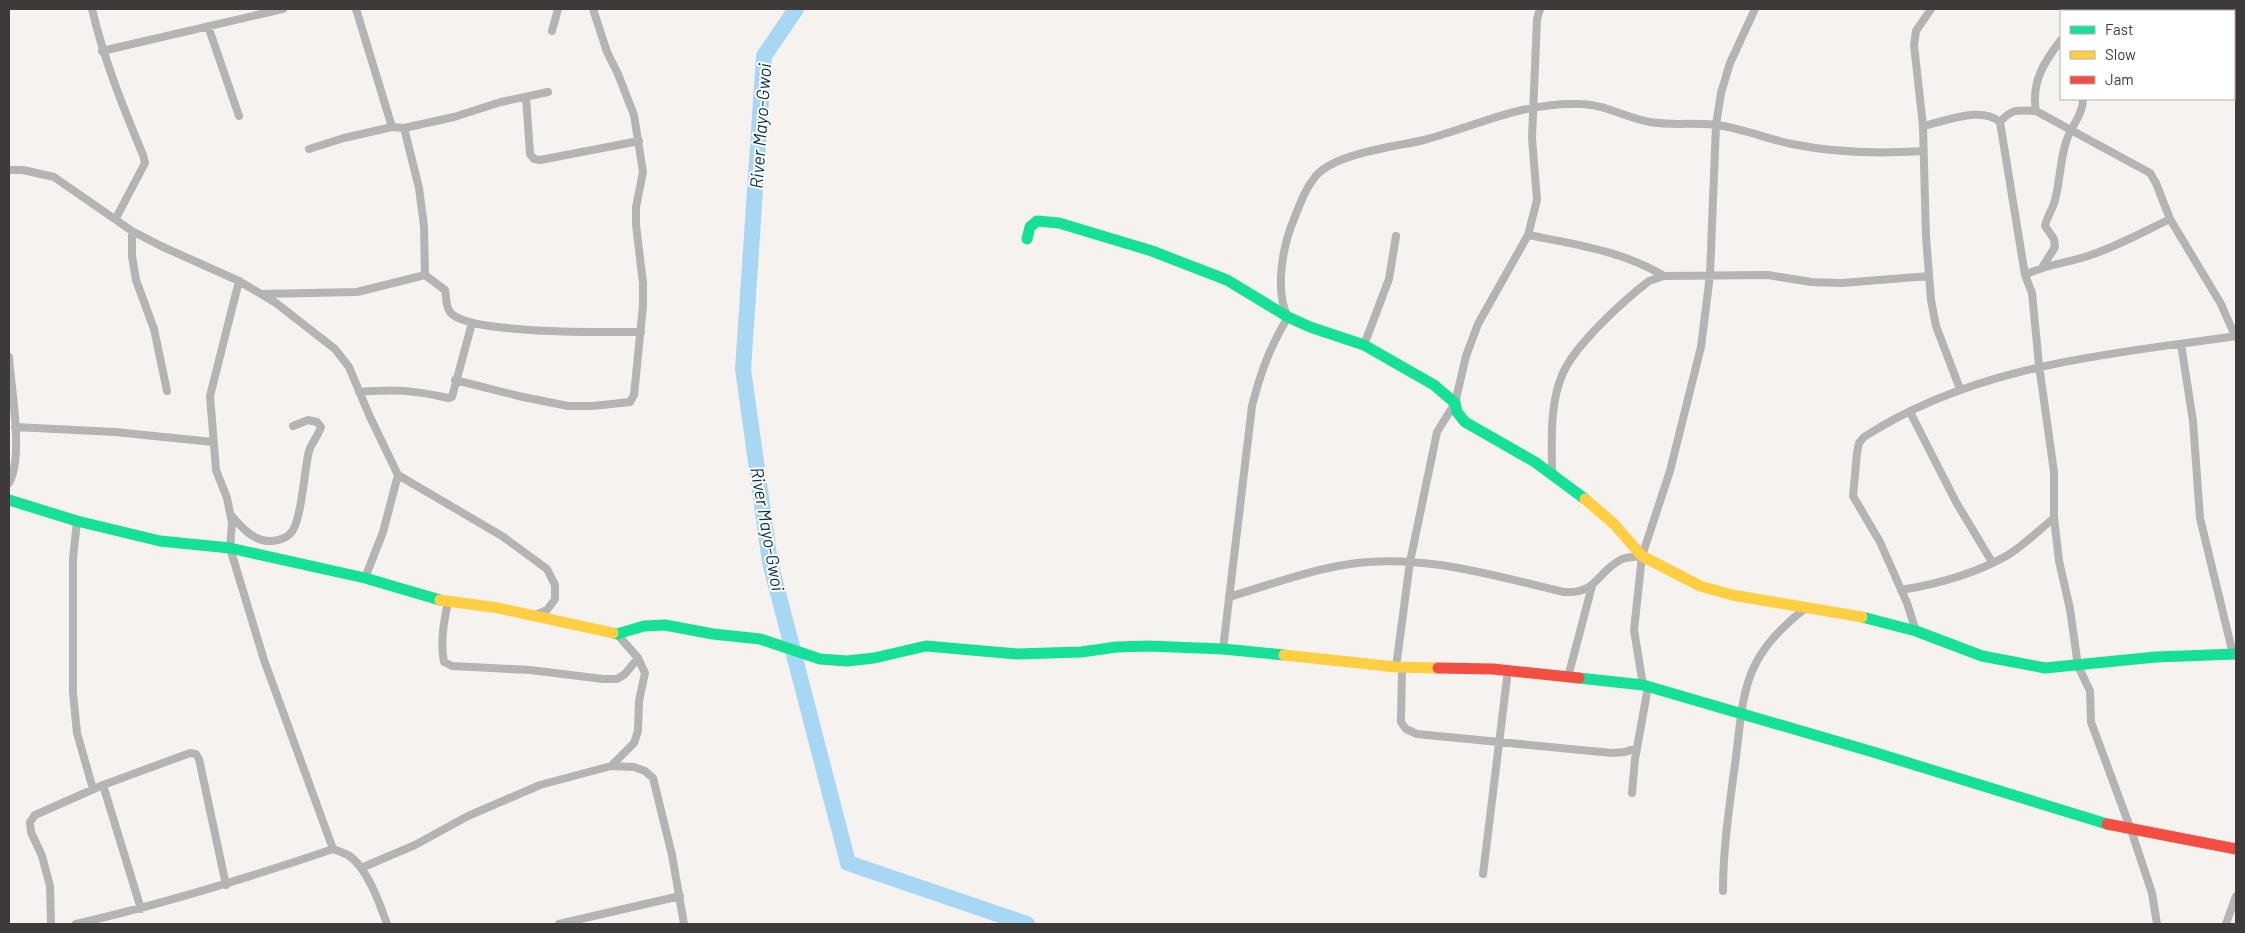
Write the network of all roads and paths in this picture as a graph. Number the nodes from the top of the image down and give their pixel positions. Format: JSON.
{"nodes":[{"id":1,"x":92,"y":9,"type":"edge"},
{"id":2,"x":283,"y":9,"type":"edge"},
{"id":3,"x":356,"y":9,"type":"edge"},
{"id":4,"x":558,"y":9,"type":"edge"},
{"id":5,"x":594,"y":9,"type":"edge"},
{"id":6,"x":1540,"y":9,"type":"edge"},
{"id":7,"x":1754,"y":9,"type":"edge"},
{"id":8,"x":1931,"y":9,"type":"edge"},
{"id":9,"x":208,"y":26,"type":"junction"},
{"id":10,"x":552,"y":31,"type":"dead end"},
{"id":11,"x":2060,"y":41,"type":"edge"},
{"id":12,"x":102,"y":51,"type":"junction"},
{"id":13,"x":548,"y":92,"type":"dead end"},
{"id":14,"x":526,"y":97,"type":"junction"},
{"id":15,"x":2083,"y":100,"type":"edge"},
{"id":16,"x":1534,"y":107,"type":"junction"},
{"id":17,"x":2036,"y":111,"type":"junction"},
{"id":18,"x":239,"y":116,"type":"dead end"},
{"id":19,"x":2000,"y":122,"type":"junction"},
{"id":20,"x":1716,"y":124,"type":"junction"},
{"id":21,"x":392,"y":126,"type":"junction"},
{"id":22,"x":1923,"y":126,"type":"junction"},
{"id":23,"x":404,"y":128,"type":"junction"},
{"id":24,"x":2071,"y":130,"type":"junction"},
{"id":25,"x":639,"y":141,"type":"junction"},
{"id":26,"x":309,"y":149,"type":"dead end"},
{"id":27,"x":1923,"y":151,"type":"junction"},
{"id":28,"x":9,"y":170,"type":"edge"},
{"id":29,"x":116,"y":218,"type":"junction"},
{"id":30,"x":2170,"y":220,"type":"junction"},
{"id":31,"x":132,"y":231,"type":"junction"},
{"id":32,"x":1396,"y":236,"type":"dead end"},
{"id":33,"x":1528,"y":236,"type":"junction"},
{"id":34,"x":1027,"y":239,"type":"dead end"},
{"id":35,"x":2043,"y":266,"type":"junction"},
{"id":36,"x":425,"y":275,"type":"junction"},
{"id":37,"x":1710,"y":275,"type":"junction"},
{"id":38,"x":2025,"y":275,"type":"junction"},
{"id":39,"x":1664,"y":276,"type":"junction"},
{"id":40,"x":1929,"y":276,"type":"junction"},
{"id":41,"x":239,"y":281,"type":"junction"},
{"id":42,"x":261,"y":294,"type":"junction"},
{"id":43,"x":1288,"y":317,"type":"junction"},
{"id":44,"x":472,"y":322,"type":"junction"},
{"id":45,"x":641,"y":332,"type":"junction"},
{"id":46,"x":2236,"y":336,"type":"edge"},
{"id":47,"x":2181,"y":344,"type":"junction"},
{"id":48,"x":1364,"y":345,"type":"junction"},
{"id":49,"x":9,"y":357,"type":"edge"},
{"id":50,"x":2039,"y":365,"type":"junction"},
{"id":51,"x":455,"y":380,"type":"junction"},
{"id":52,"x":1960,"y":389,"type":"junction"},
{"id":53,"x":167,"y":391,"type":"dead end"},
{"id":54,"x":359,"y":392,"type":"junction"},
{"id":55,"x":1455,"y":403,"type":"junction"},
{"id":56,"x":1910,"y":412,"type":"junction"},
{"id":57,"x":293,"y":426,"type":"dead end"},
{"id":58,"x":15,"y":427,"type":"junction"},
{"id":59,"x":213,"y":442,"type":"junction"},
{"id":60,"x":398,"y":475,"type":"junction"},
{"id":61,"x":1552,"y":475,"type":"junction"},
{"id":62,"x":9,"y":483,"type":"edge"},
{"id":63,"x":9,"y":500,"type":"edge"},
{"id":64,"x":230,"y":513,"type":"junction"},
{"id":65,"x":2054,"y":518,"type":"junction"},
{"id":66,"x":77,"y":521,"type":"junction"},
{"id":67,"x":230,"y":548,"type":"junction"},
{"id":68,"x":1642,"y":556,"type":"junction"},
{"id":69,"x":1410,"y":562,"type":"junction"},
{"id":70,"x":1992,"y":562,"type":"junction"},
{"id":71,"x":365,"y":578,"type":"junction"},
{"id":72,"x":1592,"y":584,"type":"junction"},
{"id":73,"x":1901,"y":590,"type":"junction"},
{"id":74,"x":1229,"y":597,"type":"junction"},
{"id":75,"x":448,"y":602,"type":"junction"},
{"id":76,"x":1807,"y":607,"type":"junction"},
{"id":77,"x":536,"y":615,"type":"junction"},
{"id":78,"x":1916,"y":631,"type":"junction"},
{"id":79,"x":617,"y":634,"type":"junction"},
{"id":80,"x":1223,"y":649,"type":"junction"},
{"id":81,"x":2235,"y":654,"type":"edge"},
{"id":82,"x":638,"y":658,"type":"junction"},
{"id":83,"x":2078,"y":666,"type":"junction"},
{"id":84,"x":1399,"y":667,"type":"junction"},
{"id":85,"x":1508,"y":670,"type":"junction"},
{"id":86,"x":1568,"y":677,"type":"junction"},
{"id":87,"x":1646,"y":686,"type":"junction"},
{"id":88,"x":1742,"y":712,"type":"junction"},
{"id":89,"x":1499,"y":742,"type":"junction"},
{"id":90,"x":1637,"y":748,"type":"junction"},
{"id":91,"x":611,"y":766,"type":"junction"},
{"id":92,"x":103,"y":785,"type":"junction"},
{"id":93,"x":93,"y":789,"type":"junction"},
{"id":94,"x":1632,"y":793,"type":"dead end"},
{"id":95,"x":2131,"y":830,"type":"junction"},
{"id":96,"x":333,"y":849,"type":"junction"},
{"id":97,"x":2236,"y":850,"type":"edge"},
{"id":98,"x":361,"y":868,"type":"junction"},
{"id":99,"x":1483,"y":874,"type":"dead end"},
{"id":100,"x":226,"y":886,"type":"junction"},
{"id":101,"x":1723,"y":891,"type":"dead end"},
{"id":102,"x":680,"y":896,"type":"junction"},
{"id":103,"x":2236,"y":896,"type":"edge"},
{"id":104,"x":141,"y":909,"type":"junction"},
{"id":105,"x":51,"y":924,"type":"edge"},
{"id":106,"x":76,"y":924,"type":"edge"},
{"id":107,"x":387,"y":924,"type":"edge"},
{"id":108,"x":559,"y":924,"type":"edge"},
{"id":109,"x":684,"y":924,"type":"edge"},
{"id":110,"x":2157,"y":924,"type":"edge"},
{"id":111,"x":2226,"y":924,"type":"edge"}],
"edges":[{"from":1,"to":12,"type":"street"},
{"from":2,"to":9,"type":"street"},
{"from":3,"to":21,"type":"street"},
{"from":4,"to":10,"type":"street"},
{"from":5,"to":25,"type":"street"},
{"from":6,"to":16,"type":"street"},
{"from":7,"to":20,"type":"street"},
{"from":8,"to":22,"type":"street"},
{"from":9,"to":12,"type":"street"},
{"from":9,"to":18,"type":"street"},
{"from":11,"to":17,"type":"street"},
{"from":12,"to":29,"type":"street"},
{"from":13,"to":14,"type":"street"},
{"from":14,"to":23,"type":"street"},
{"from":14,"to":25,"type":"street"},
{"from":15,"to":24,"type":"street"},
{"from":16,"to":20,"type":"street"},
{"from":16,"to":33,"type":"street"},
{"from":16,"to":43,"type":"street"},
{"from":17,"to":19,"type":"street"},
{"from":17,"to":24,"type":"street"},
{"from":19,"to":22,"type":"street"},
{"from":19,"to":38,"type":"street"},
{"from":20,"to":27,"type":"street"},
{"from":20,"to":37,"type":"street"},
{"from":21,"to":23,"type":"street"},
{"from":21,"to":26,"type":"street"},
{"from":22,"to":27,"type":"street"},
{"from":23,"to":36,"type":"street"},
{"from":24,"to":30,"type":"street"},
{"from":24,"to":35,"type":"street"},
{"from":25,"to":45,"type":"street"},
{"from":27,"to":40,"type":"street"},
{"from":28,"to":29,"type":"street"},
{"from":29,"to":31,"type":"street"},
{"from":30,"to":35,"type":"street"},
{"from":30,"to":46,"type":"street"},
{"from":31,"to":41,"type":"street"},
{"from":31,"to":53,"type":"street"},
{"from":32,"to":48,"type":"street"},
{"from":33,"to":39,"type":"street"},
{"from":33,"to":55,"type":"street"},
{"from":34,"to":43,"type":"street"},
{"from":35,"to":38,"type":"street"},
{"from":36,"to":42,"type":"street"},
{"from":36,"to":44,"type":"street"},
{"from":37,"to":39,"type":"street"},
{"from":37,"to":40,"type":"street"},
{"from":37,"to":68,"type":"street"},
{"from":38,"to":50,"type":"street"},
{"from":39,"to":61,"type":"street"},
{"from":40,"to":52,"type":"street"},
{"from":41,"to":42,"type":"street"},
{"from":41,"to":59,"type":"street"},
{"from":42,"to":54,"type":"street"},
{"from":43,"to":48,"type":"street"},
{"from":43,"to":74,"type":"street"},
{"from":44,"to":45,"type":"street"},
{"from":44,"to":51,"type":"street"},
{"from":45,"to":51,"type":"street"},
{"from":46,"to":47,"type":"street"},
{"from":47,"to":50,"type":"street"},
{"from":47,"to":81,"type":"street"},
{"from":48,"to":55,"type":"street"},
{"from":49,"to":58,"type":"street"},
{"from":50,"to":52,"type":"street"},
{"from":50,"to":65,"type":"street"},
{"from":51,"to":54,"type":"street"},
{"from":52,"to":56,"type":"street"},
{"from":54,"to":60,"type":"street"},
{"from":55,"to":61,"type":"street"},
{"from":55,"to":69,"type":"street"},
{"from":56,"to":70,"type":"street"},
{"from":56,"to":73,"type":"street"},
{"from":57,"to":64,"type":"street"},
{"from":58,"to":59,"type":"street"},
{"from":58,"to":62,"type":"street"},
{"from":59,"to":64,"type":"street"},
{"from":60,"to":71,"type":"street"},
{"from":60,"to":77,"type":"street"},
{"from":61,"to":68,"type":"street"},
{"from":63,"to":66,"type":"street"},
{"from":64,"to":67,"type":"street"},
{"from":65,"to":70,"type":"street"},
{"from":65,"to":83,"type":"street"},
{"from":66,"to":67,"type":"street"},
{"from":66,"to":93,"type":"street"},
{"from":67,"to":71,"type":"street"},
{"from":67,"to":96,"type":"street"},
{"from":68,"to":72,"type":"street"},
{"from":68,"to":76,"type":"street"},
{"from":68,"to":87,"type":"street"},
{"from":69,"to":72,"type":"street"},
{"from":69,"to":74,"type":"street"},
{"from":69,"to":84,"type":"street"},
{"from":70,"to":73,"type":"street"},
{"from":71,"to":75,"type":"street"},
{"from":72,"to":86,"type":"street"},
{"from":73,"to":78,"type":"street"},
{"from":74,"to":80,"type":"street"},
{"from":75,"to":77,"type":"street"},
{"from":75,"to":82,"type":"street"},
{"from":76,"to":78,"type":"street"},
{"from":76,"to":88,"type":"street"},
{"from":77,"to":79,"type":"street"},
{"from":78,"to":83,"type":"street"},
{"from":79,"to":80,"type":"street"},
{"from":79,"to":82,"type":"street"},
{"from":80,"to":84,"type":"street"},
{"from":81,"to":83,"type":"street"},
{"from":82,"to":91,"type":"street"},
{"from":83,"to":95,"type":"street"},
{"from":84,"to":85,"type":"street"},
{"from":84,"to":89,"type":"street"},
{"from":85,"to":86,"type":"street"},
{"from":85,"to":89,"type":"street"},
{"from":86,"to":87,"type":"street"},
{"from":87,"to":88,"type":"street"},
{"from":87,"to":90,"type":"street"},
{"from":88,"to":95,"type":"street"},
{"from":88,"to":101,"type":"street"},
{"from":89,"to":90,"type":"street"},
{"from":89,"to":99,"type":"street"},
{"from":90,"to":94,"type":"street"},
{"from":91,"to":98,"type":"street"},
{"from":91,"to":102,"type":"street"},
{"from":92,"to":93,"type":"street"},
{"from":92,"to":100,"type":"street"},
{"from":92,"to":104,"type":"street"},
{"from":93,"to":105,"type":"street"},
{"from":95,"to":97,"type":"street"},
{"from":95,"to":110,"type":"street"},
{"from":96,"to":98,"type":"street"},
{"from":96,"to":100,"type":"street"},
{"from":98,"to":107,"type":"street"},
{"from":100,"to":104,"type":"street"},
{"from":102,"to":108,"type":"street"},
{"from":102,"to":109,"type":"street"},
{"from":103,"to":111,"type":"street"},
{"from":104,"to":106,"type":"street"}]}
